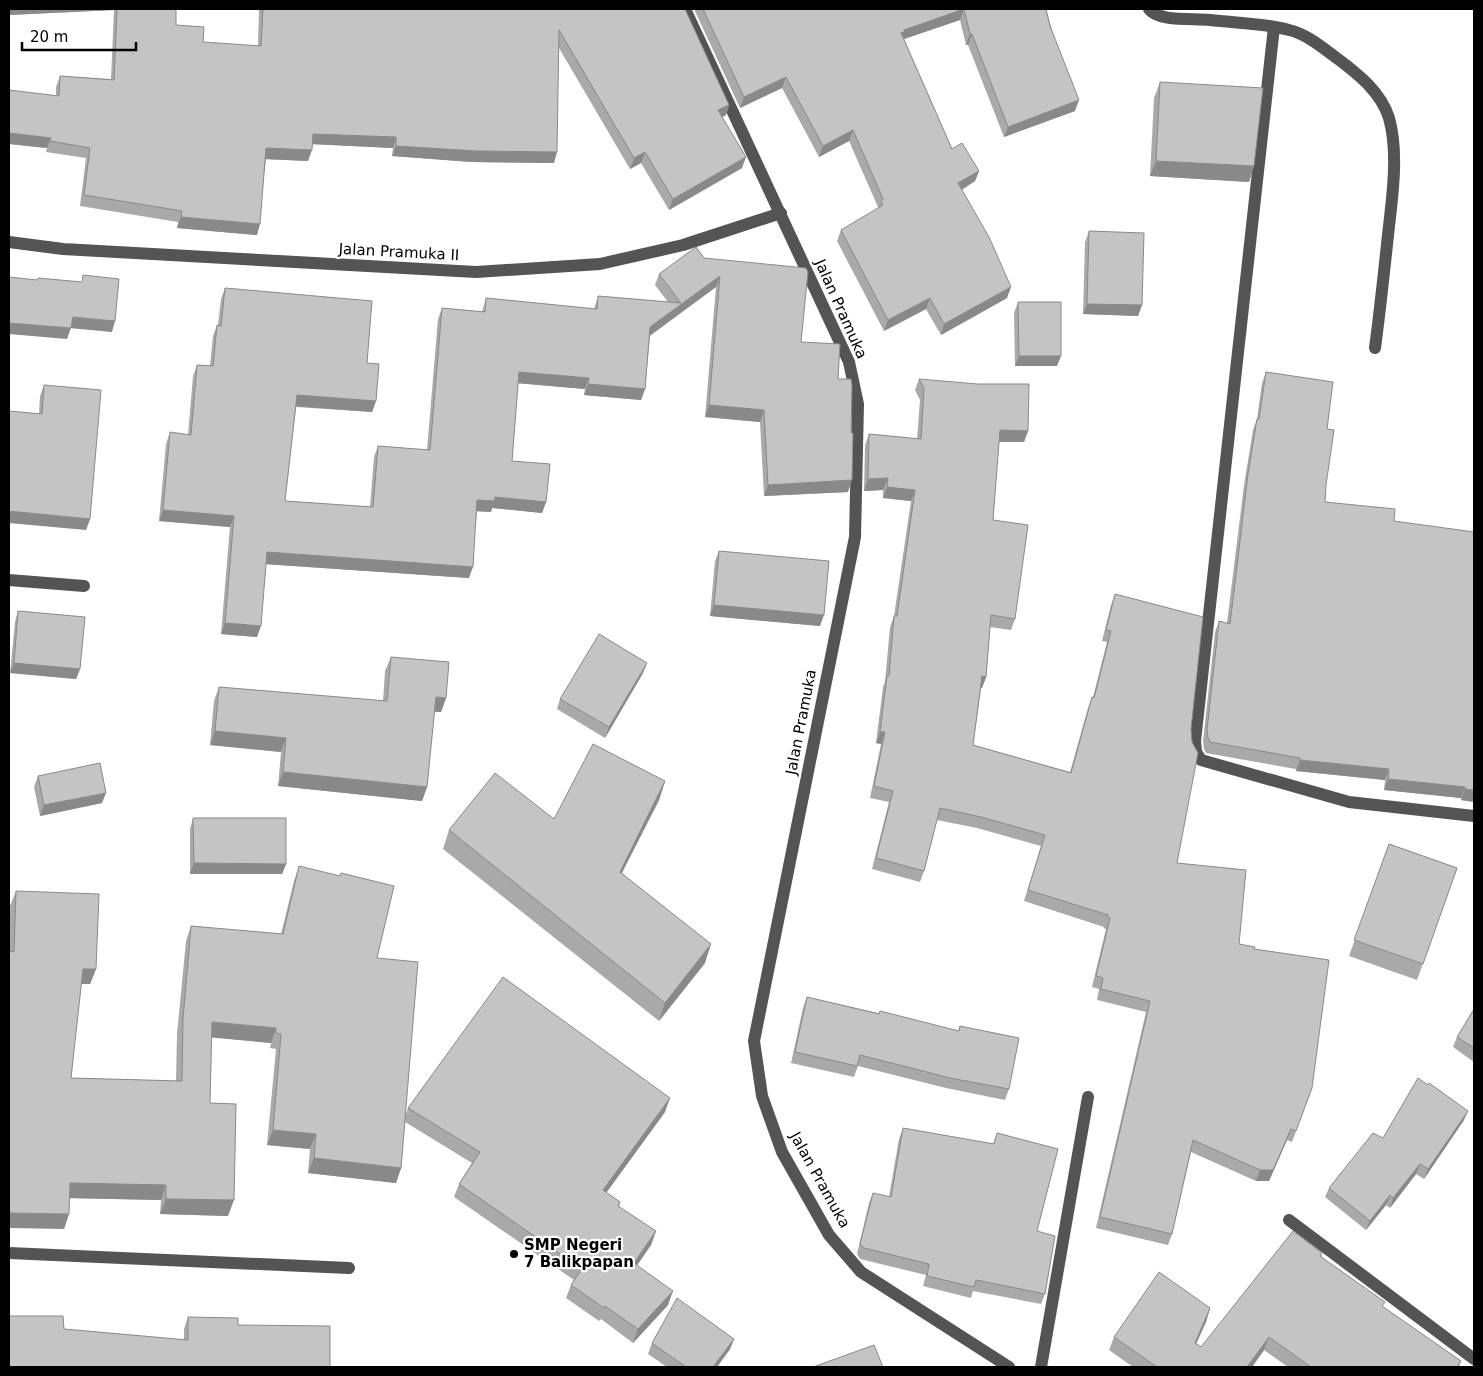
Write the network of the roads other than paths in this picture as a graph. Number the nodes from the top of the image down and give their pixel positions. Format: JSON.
{"nodes":[{"id":1,"x":686,"y":9,"type":"edge"},
{"id":2,"x":1149,"y":9,"type":"edge"},
{"id":3,"x":1274,"y":27,"type":"junction"},
{"id":4,"x":781,"y":213,"type":"junction"},
{"id":5,"x":9,"y":242,"type":"edge"},
{"id":6,"x":1375,"y":348,"type":"dead end"},
{"id":7,"x":9,"y":580,"type":"edge"},
{"id":8,"x":84,"y":586,"type":"dead end"},
{"id":9,"x":1474,"y":816,"type":"edge"},
{"id":10,"x":1088,"y":1097,"type":"dead end"},
{"id":11,"x":1289,"y":1220,"type":"dead end"},
{"id":12,"x":9,"y":1253,"type":"edge"},
{"id":13,"x":349,"y":1268,"type":"dead end"},
{"id":14,"x":1474,"y":1359,"type":"edge"},
{"id":15,"x":1009,"y":1367,"type":"edge"},
{"id":16,"x":1040,"y":1367,"type":"edge"}],
"edges":[{"from":1,"to":4,"type":"street","name":"Jalan Pramuka"},
{"from":2,"to":3,"type":"street"},
{"from":3,"to":6,"type":"street"},
{"from":3,"to":9,"type":"street"},
{"from":4,"to":5,"type":"street","name":"Jalan Pramuka II"},
{"from":4,"to":15,"type":"street","name":"Jalan Pramuka"},
{"from":7,"to":8,"type":"street"},
{"from":10,"to":16,"type":"street"},
{"from":11,"to":14,"type":"street"},
{"from":12,"to":13,"type":"street"}]}
